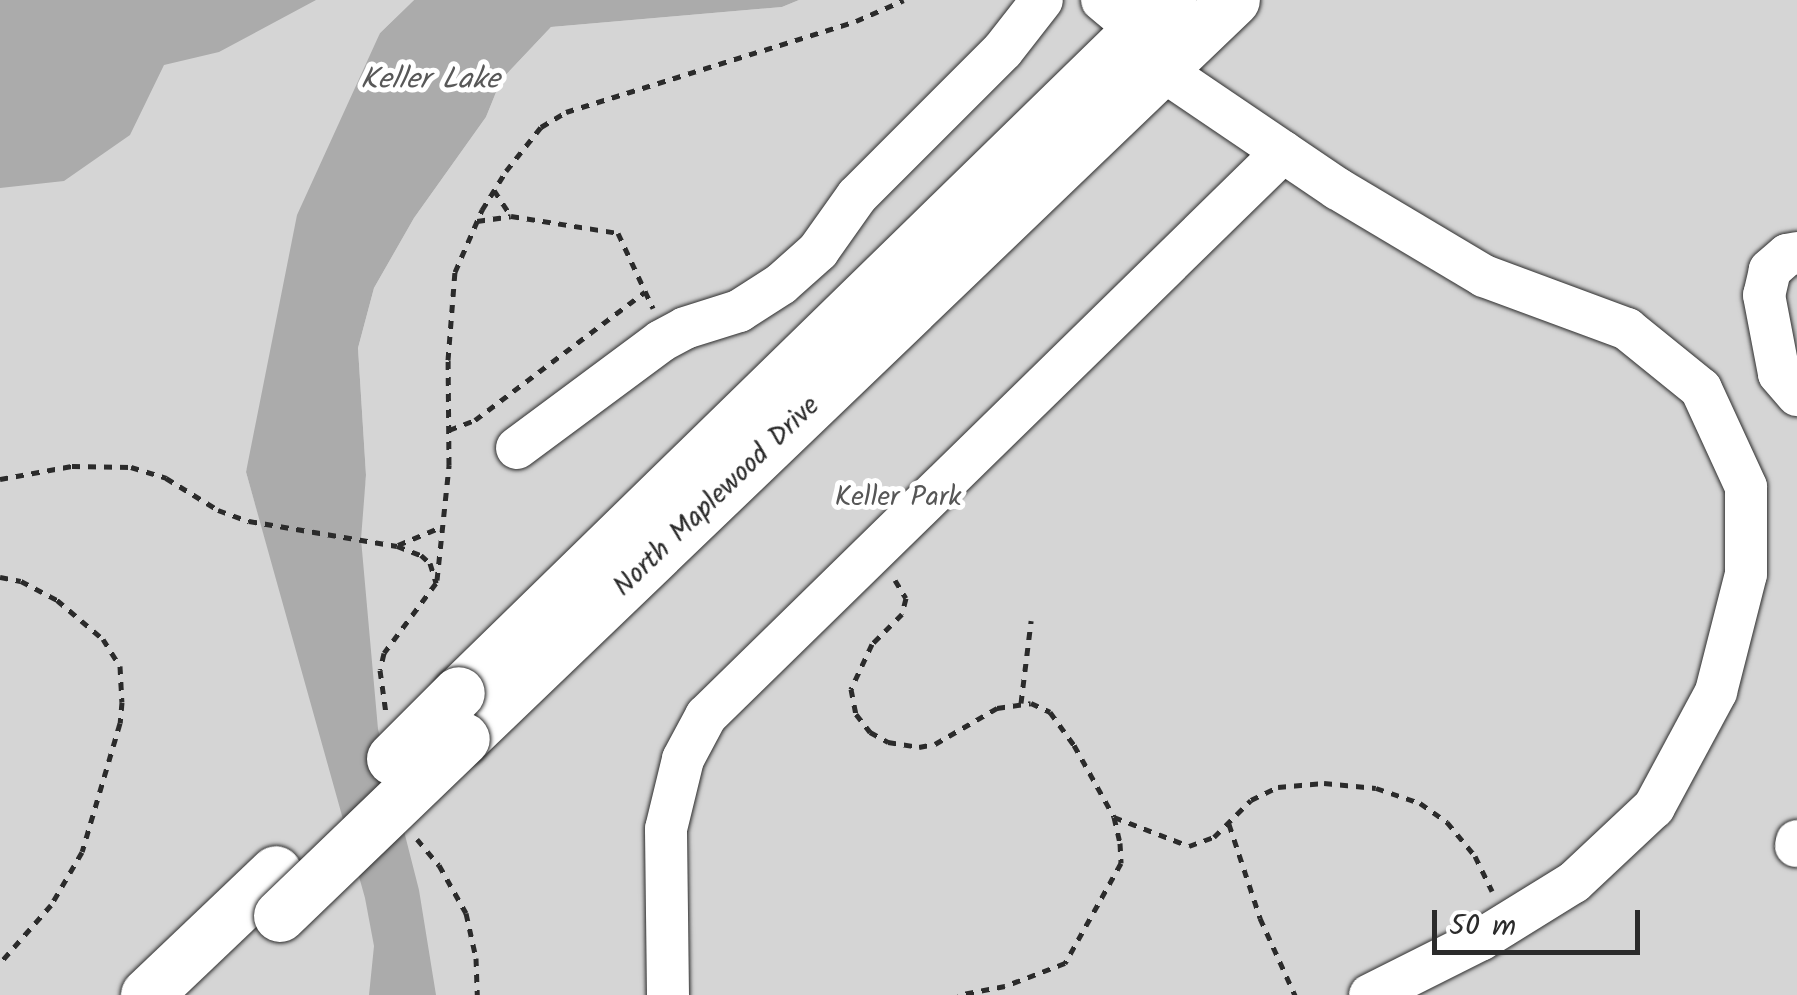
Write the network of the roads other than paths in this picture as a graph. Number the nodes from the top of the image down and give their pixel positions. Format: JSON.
{"nodes":[{"id":1,"x":1042,"y":0,"type":"edge"},
{"id":2,"x":1234,"y":0,"type":"edge"},
{"id":3,"x":1143,"y":25,"type":"edge"},
{"id":4,"x":1226,"y":114,"type":"junction"},
{"id":5,"x":1283,"y":152,"type":"junction"},
{"id":6,"x":1244,"y":190,"type":"junction"},
{"id":7,"x":1797,"y":254,"type":"edge"},
{"id":8,"x":1797,"y":394,"type":"edge"},
{"id":9,"x":516,"y":448,"type":"dead end"},
{"id":10,"x":278,"y":894,"type":"junction"},
{"id":11,"x":147,"y":995,"type":"edge"},
{"id":12,"x":199,"y":995,"type":"edge"},
{"id":13,"x":668,"y":995,"type":"edge"},
{"id":14,"x":1370,"y":995,"type":"edge"}],
"edges":[{"from":1,"to":9,"type":"lane"},
{"from":2,"to":3,"type":"main road","name":"North Maplewood Drive"},
{"from":3,"to":4,"type":"lane"},
{"from":3,"to":10,"type":"main road","name":"North Maplewood Drive","bridge":true},
{"from":4,"to":5,"type":"lane"},
{"from":4,"to":6,"type":"lane"},
{"from":5,"to":6,"type":"lane"},
{"from":5,"to":14,"type":"lane"},
{"from":6,"to":13,"type":"lane"},
{"from":7,"to":8,"type":"lane"},
{"from":10,"to":11,"type":"main road","name":"North Maplewood Drive"},
{"from":10,"to":12,"type":"main road","name":"North Maplewood Drive"}]}
